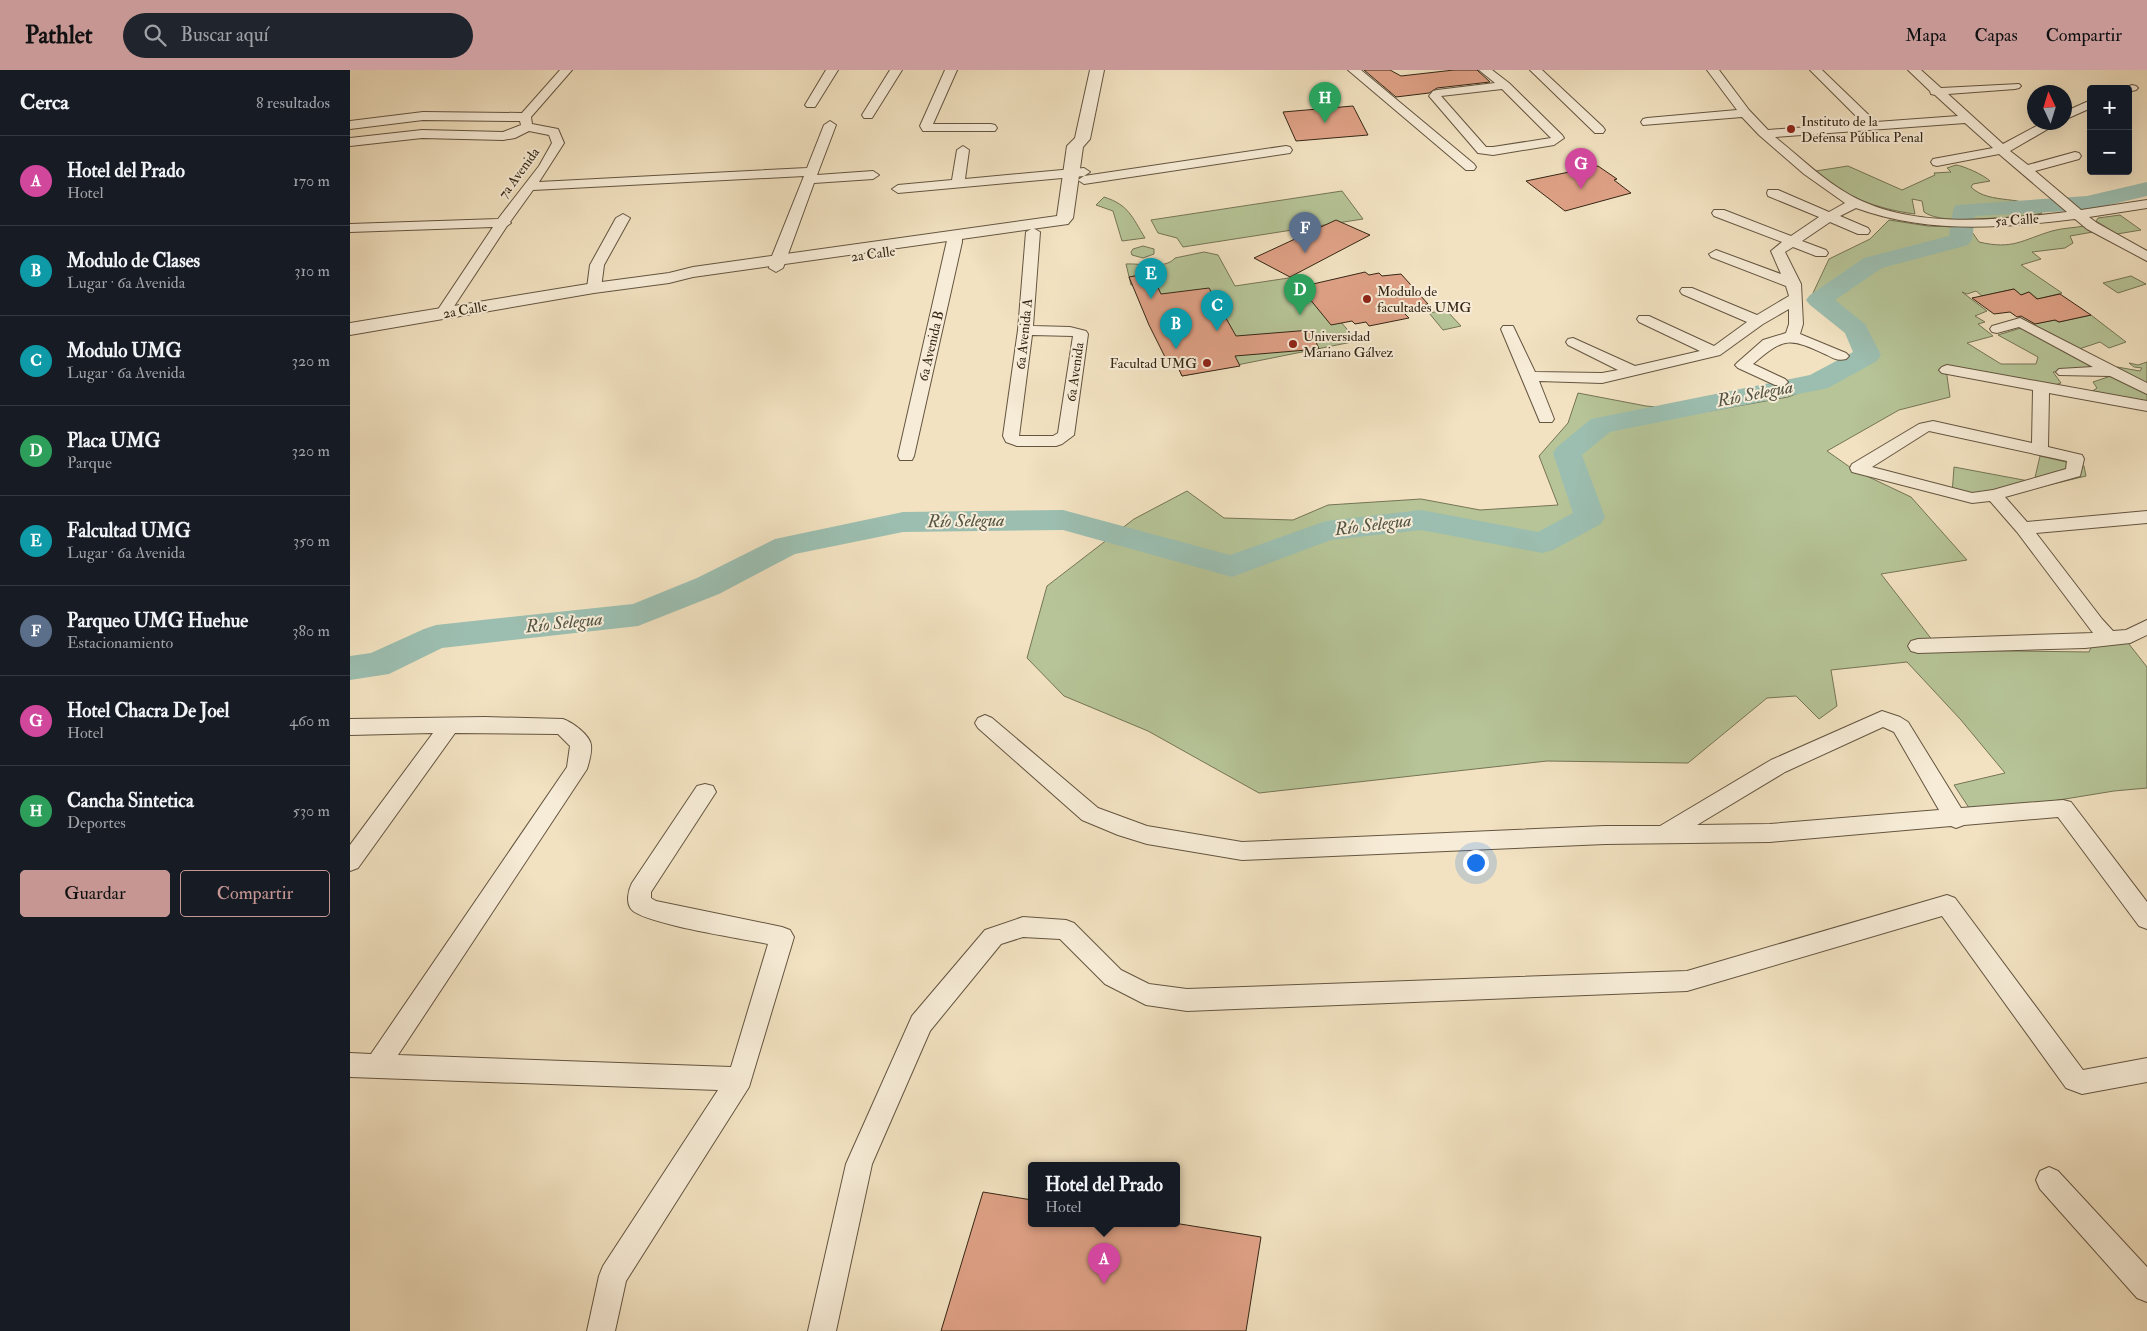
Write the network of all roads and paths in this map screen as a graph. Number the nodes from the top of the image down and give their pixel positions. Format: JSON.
{"nodes":[{"id":1,"x":566,"y":70,"type":"edge"},
{"id":2,"x":832,"y":70,"type":"edge"},
{"id":3,"x":896,"y":70,"type":"edge"},
{"id":4,"x":951,"y":70,"type":"edge"},
{"id":5,"x":1097,"y":70,"type":"edge"},
{"id":6,"x":1354,"y":70,"type":"edge"},
{"id":7,"x":1486,"y":70,"type":"edge"},
{"id":8,"x":1536,"y":70,"type":"edge"},
{"id":9,"x":1713,"y":70,"type":"edge"},
{"id":10,"x":1816,"y":70,"type":"edge"},
{"id":11,"x":1914,"y":70,"type":"edge"},
{"id":12,"x":1500,"y":78,"type":"edge"},
{"id":13,"x":2015,"y":86,"type":"dead end"},
{"id":14,"x":1936,"y":92,"type":"junction"},
{"id":15,"x":811,"y":105,"type":"dead end"},
{"id":16,"x":2087,"y":105,"type":"edge"},
{"id":17,"x":1746,"y":113,"type":"junction"},
{"id":18,"x":2072,"y":113,"type":"edge"},
{"id":19,"x":868,"y":115,"type":"dead end"},
{"id":20,"x":1966,"y":119,"type":"junction"},
{"id":21,"x":526,"y":122,"type":"junction"},
{"id":22,"x":1647,"y":122,"type":"dead end"},
{"id":23,"x":350,"y":125,"type":"edge"},
{"id":24,"x":830,"y":126,"type":"dead end"},
{"id":25,"x":1873,"y":126,"type":"junction"},
{"id":26,"x":991,"y":128,"type":"dead end"},
{"id":27,"x":1599,"y":130,"type":"dead end"},
{"id":28,"x":2039,"y":130,"type":"edge"},
{"id":29,"x":1765,"y":134,"type":"junction"},
{"id":30,"x":350,"y":142,"type":"edge"},
{"id":31,"x":963,"y":150,"type":"dead end"},
{"id":32,"x":1286,"y":150,"type":"dead end"},
{"id":33,"x":2002,"y":150,"type":"junction"},
{"id":34,"x":2075,"y":156,"type":"dead end"},
{"id":35,"x":1937,"y":162,"type":"dead end"},
{"id":36,"x":1470,"y":167,"type":"dead end"},
{"id":37,"x":2025,"y":170,"type":"junction"},
{"id":38,"x":873,"y":175,"type":"dead end"},
{"id":39,"x":1080,"y":175,"type":"junction"},
{"id":40,"x":809,"y":176,"type":"junction"},
{"id":41,"x":958,"y":183,"type":"junction"},
{"id":42,"x":528,"y":186,"type":"junction"},
{"id":43,"x":898,"y":189,"type":"dead end"},
{"id":44,"x":1773,"y":193,"type":"dead end"},
{"id":45,"x":1855,"y":203,"type":"junction"},
{"id":46,"x":2147,"y":204,"type":"edge"},
{"id":47,"x":2074,"y":210,"type":"junction"},
{"id":48,"x":1719,"y":212,"type":"dead end"},
{"id":49,"x":1829,"y":216,"type":"junction"},
{"id":50,"x":623,"y":218,"type":"dead end"},
{"id":51,"x":1071,"y":222,"type":"junction"},
{"id":52,"x":504,"y":223,"type":"junction"},
{"id":53,"x":350,"y":228,"type":"edge"},
{"id":54,"x":1863,"y":231,"type":"dead end"},
{"id":55,"x":1033,"y":232,"type":"junction"},
{"id":56,"x":955,"y":239,"type":"junction"},
{"id":57,"x":1791,"y":242,"type":"junction"},
{"id":58,"x":1821,"y":253,"type":"dead end"},
{"id":59,"x":1716,"y":254,"type":"dead end"},
{"id":60,"x":2147,"y":257,"type":"edge"},
{"id":61,"x":777,"y":264,"type":"junction"},
{"id":62,"x":594,"y":288,"type":"junction"},
{"id":63,"x":1687,"y":291,"type":"dead end"},
{"id":64,"x":1795,"y":291,"type":"junction"},
{"id":65,"x":442,"y":314,"type":"junction"},
{"id":66,"x":1644,"y":319,"type":"dead end"},
{"id":67,"x":1758,"y":321,"type":"junction"},
{"id":68,"x":1508,"y":328,"type":"dead end"},
{"id":69,"x":350,"y":329,"type":"edge"},
{"id":70,"x":1997,"y":329,"type":"dead end"},
{"id":71,"x":1025,"y":330,"type":"junction"},
{"id":72,"x":1792,"y":336,"type":"junction"},
{"id":73,"x":1573,"y":342,"type":"dead end"},
{"id":74,"x":1715,"y":352,"type":"junction"},
{"id":75,"x":1841,"y":356,"type":"dead end"},
{"id":76,"x":1947,"y":370,"type":"dead end"},
{"id":77,"x":1633,"y":371,"type":"junction"},
{"id":78,"x":2064,"y":372,"type":"dead end"},
{"id":79,"x":2114,"y":372,"type":"junction"},
{"id":80,"x":1528,"y":376,"type":"junction"},
{"id":81,"x":1780,"y":382,"type":"dead end"},
{"id":82,"x":2041,"y":387,"type":"junction"},
{"id":83,"x":2147,"y":389,"type":"edge"},
{"id":84,"x":2147,"y":406,"type":"edge"},
{"id":85,"x":1546,"y":420,"type":"dead end"},
{"id":86,"x":1011,"y":436,"type":"joint"},
{"id":87,"x":2040,"y":449,"type":"junction"},
{"id":88,"x":906,"y":456,"type":"dead end"},
{"id":89,"x":1994,"y":495,"type":"junction"},
{"id":90,"x":2147,"y":518,"type":"edge"},
{"id":91,"x":2023,"y":528,"type":"junction"},
{"id":92,"x":2147,"y":627,"type":"edge"},
{"id":93,"x":2109,"y":639,"type":"junction"},
{"id":94,"x":1918,"y":646,"type":"dead end"},
{"id":95,"x":985,"y":723,"type":"dead end"},
{"id":96,"x":450,"y":725,"type":"junction"},
{"id":97,"x":350,"y":727,"type":"edge"},
{"id":98,"x":704,"y":792,"type":"dead end"},
{"id":99,"x":1956,"y":818,"type":"junction"},
{"id":100,"x":1664,"y":834,"type":"junction"},
{"id":101,"x":350,"y":862,"type":"edge"},
{"id":102,"x":2147,"y":919,"type":"edge"},
{"id":103,"x":350,"y":1065,"type":"edge"},
{"id":104,"x":377,"y":1066,"type":"junction"},
{"id":105,"x":2147,"y":1070,"type":"edge"},
{"id":106,"x":740,"y":1079,"type":"junction"},
{"id":107,"x":2049,"y":1180,"type":"dead end"},
{"id":108,"x":2147,"y":1288,"type":"edge"},
{"id":109,"x":602,"y":1331,"type":"edge"},
{"id":110,"x":822,"y":1331,"type":"edge"}],
"edges":[{"from":1,"to":21,"type":"street"},
{"from":2,"to":15,"type":"street"},
{"from":3,"to":19,"type":"street"},
{"from":4,"to":26,"type":"street"},
{"from":5,"to":39,"type":"street"},
{"from":6,"to":36,"type":"street"},
{"from":7,"to":12,"type":"street"},
{"from":8,"to":27,"type":"street"},
{"from":9,"to":17,"type":"street","name":"5a Calle"},
{"from":10,"to":25,"type":"street"},
{"from":11,"to":14,"type":"street"},
{"from":12,"to":12,"type":"street"},
{"from":13,"to":14,"type":"street"},
{"from":14,"to":20,"type":"street"},
{"from":16,"to":18,"type":"street"},
{"from":17,"to":22,"type":"street"},
{"from":17,"to":29,"type":"street","name":"5a Calle"},
{"from":20,"to":25,"type":"street"},
{"from":20,"to":33,"type":"street"},
{"from":21,"to":23,"type":"street"},
{"from":21,"to":30,"type":"street"},
{"from":21,"to":42,"type":"street","name":"7a Avenida"},
{"from":24,"to":40,"type":"street"},
{"from":25,"to":29,"type":"street"},
{"from":28,"to":33,"type":"street"},
{"from":29,"to":45,"type":"street","name":"5a Calle"},
{"from":31,"to":41,"type":"street"},
{"from":32,"to":39,"type":"street"},
{"from":33,"to":35,"type":"street"},
{"from":33,"to":37,"type":"street"},
{"from":34,"to":37,"type":"street"},
{"from":37,"to":47,"type":"street"},
{"from":38,"to":40,"type":"street"},
{"from":39,"to":41,"type":"street"},
{"from":39,"to":51,"type":"street"},
{"from":40,"to":42,"type":"street"},
{"from":40,"to":61,"type":"street"},
{"from":41,"to":43,"type":"street"},
{"from":42,"to":52,"type":"street","name":"7a Avenida"},
{"from":44,"to":49,"type":"street"},
{"from":45,"to":47,"type":"street","name":"5a Calle"},
{"from":45,"to":49,"type":"street"},
{"from":46,"to":47,"type":"street","name":"5a Calle"},
{"from":47,"to":60,"type":"street"},
{"from":48,"to":57,"type":"street"},
{"from":49,"to":54,"type":"street"},
{"from":49,"to":57,"type":"street"},
{"from":50,"to":62,"type":"street"},
{"from":51,"to":55,"type":"street","name":"2a Calle"},
{"from":51,"to":56,"type":"street","name":"2a Calle"},
{"from":52,"to":53,"type":"street"},
{"from":52,"to":65,"type":"street","name":"7a Avenida"},
{"from":55,"to":56,"type":"street","name":"2a Calle"},
{"from":55,"to":71,"type":"street","name":"6a Avenida A"},
{"from":56,"to":61,"type":"street","name":"2a Calle"},
{"from":56,"to":88,"type":"street","name":"6a Avenida B"},
{"from":57,"to":58,"type":"street"},
{"from":57,"to":64,"type":"street"},
{"from":59,"to":64,"type":"street"},
{"from":61,"to":62,"type":"street","name":"2a Calle"},
{"from":62,"to":65,"type":"street","name":"2a Calle"},
{"from":63,"to":67,"type":"street"},
{"from":64,"to":67,"type":"street"},
{"from":64,"to":72,"type":"street"},
{"from":65,"to":69,"type":"street","name":"2a Calle"},
{"from":66,"to":74,"type":"street"},
{"from":67,"to":74,"type":"street"},
{"from":68,"to":80,"type":"street"},
{"from":70,"to":79,"type":"street"},
{"from":71,"to":86,"type":"street","name":"6a Avenida A"},
{"from":71,"to":86,"type":"street","name":"6a Avenida"},
{"from":72,"to":75,"type":"street"},
{"from":72,"to":81,"type":"street"},
{"from":73,"to":77,"type":"street"},
{"from":74,"to":77,"type":"street"},
{"from":76,"to":82,"type":"street"},
{"from":77,"to":80,"type":"street"},
{"from":78,"to":79,"type":"street"},
{"from":79,"to":83,"type":"street"},
{"from":80,"to":85,"type":"street"},
{"from":82,"to":84,"type":"street"},
{"from":82,"to":87,"type":"street"},
{"from":87,"to":89,"type":"street"},
{"from":87,"to":89,"type":"street"},
{"from":89,"to":91,"type":"street"},
{"from":90,"to":91,"type":"street"},
{"from":91,"to":93,"type":"street"},
{"from":92,"to":93,"type":"street"},
{"from":93,"to":94,"type":"street"},
{"from":95,"to":100,"type":"street"},
{"from":96,"to":97,"type":"street"},
{"from":96,"to":101,"type":"street"},
{"from":96,"to":104,"type":"street"},
{"from":98,"to":106,"type":"street"},
{"from":99,"to":100,"type":"street"},
{"from":99,"to":100,"type":"street"},
{"from":99,"to":102,"type":"street"},
{"from":103,"to":104,"type":"street"},
{"from":104,"to":106,"type":"street"},
{"from":105,"to":110,"type":"street"},
{"from":106,"to":109,"type":"street"},
{"from":107,"to":108,"type":"street"}]}
